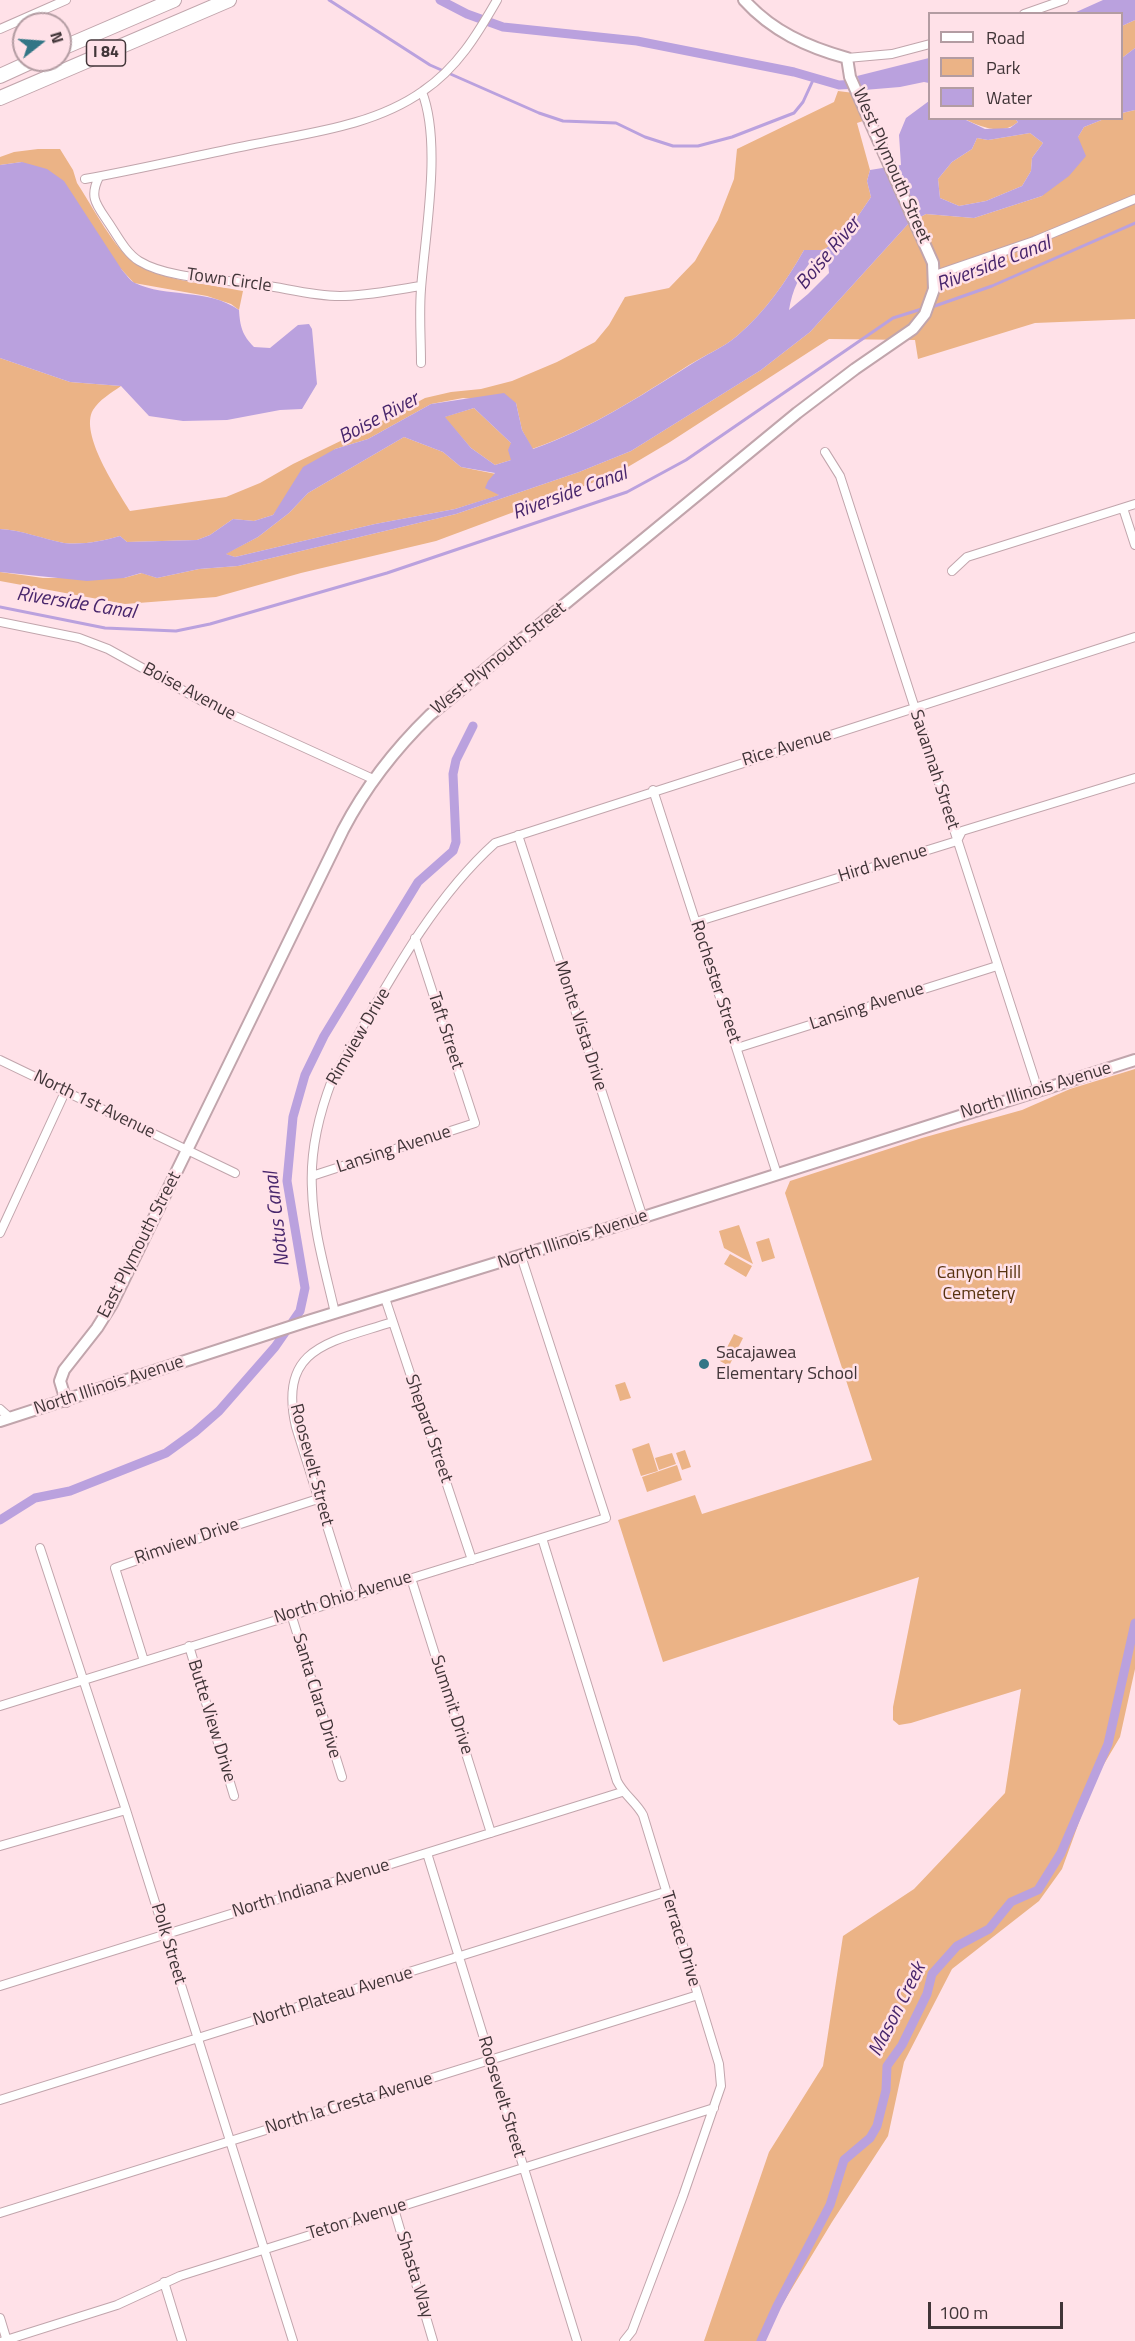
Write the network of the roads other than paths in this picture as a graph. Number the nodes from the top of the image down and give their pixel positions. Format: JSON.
{"nodes":[{"id":1,"x":66,"y":0,"type":"edge"},
{"id":2,"x":174,"y":0,"type":"edge"},
{"id":3,"x":229,"y":0,"type":"edge"},
{"id":4,"x":497,"y":0,"type":"edge"},
{"id":5,"x":744,"y":0,"type":"edge"},
{"id":6,"x":1064,"y":0,"type":"edge"},
{"id":7,"x":1030,"y":12,"type":"edge"},
{"id":8,"x":0,"y":29,"type":"edge"},
{"id":9,"x":72,"y":44,"type":"edge"},
{"id":10,"x":928,"y":45,"type":"edge"},
{"id":11,"x":117,"y":49,"type":"junction"},
{"id":12,"x":847,"y":58,"type":"junction"},
{"id":13,"x":422,"y":92,"type":"junction"},
{"id":14,"x":0,"y":98,"type":"edge"},
{"id":15,"x":0,"y":108,"type":"edge"},
{"id":16,"x":99,"y":177,"type":"junction"},
{"id":17,"x":85,"y":179,"type":"dead end"},
{"id":18,"x":1135,"y":199,"type":"edge"},
{"id":19,"x":935,"y":275,"type":"junction"},
{"id":20,"x":421,"y":286,"type":"junction"},
{"id":21,"x":421,"y":363,"type":"dead end"},
{"id":22,"x":825,"y":452,"type":"dead end"},
{"id":23,"x":1135,"y":504,"type":"edge"},
{"id":24,"x":1123,"y":508,"type":"junction"},
{"id":25,"x":1135,"y":545,"type":"edge"},
{"id":26,"x":952,"y":571,"type":"dead end"},
{"id":27,"x":0,"y":622,"type":"edge"},
{"id":28,"x":1135,"y":637,"type":"edge"},
{"id":29,"x":914,"y":708,"type":"junction"},
{"id":30,"x":1135,"y":778,"type":"edge"},
{"id":31,"x":373,"y":779,"type":"junction"},
{"id":32,"x":653,"y":790,"type":"junction"},
{"id":33,"x":518,"y":835,"type":"junction"},
{"id":34,"x":957,"y":841,"type":"junction"},
{"id":35,"x":456,"y":885,"type":"joint"},
{"id":36,"x":696,"y":922,"type":"junction"},
{"id":37,"x":415,"y":938,"type":"junction"},
{"id":38,"x":997,"y":966,"type":"junction"},
{"id":39,"x":737,"y":1048,"type":"junction"},
{"id":40,"x":0,"y":1060,"type":"edge"},
{"id":41,"x":1135,"y":1060,"type":"edge"},
{"id":42,"x":1038,"y":1090,"type":"junction"},
{"id":43,"x":65,"y":1092,"type":"junction"},
{"id":44,"x":475,"y":1123,"type":"joint"},
{"id":45,"x":188,"y":1150,"type":"junction"},
{"id":46,"x":234,"y":1173,"type":"dead end"},
{"id":47,"x":777,"y":1174,"type":"junction"},
{"id":48,"x":312,"y":1176,"type":"junction"},
{"id":49,"x":643,"y":1218,"type":"junction"},
{"id":50,"x":0,"y":1233,"type":"edge"},
{"id":51,"x":521,"y":1256,"type":"junction"},
{"id":52,"x":385,"y":1298,"type":"junction"},
{"id":53,"x":335,"y":1313,"type":"junction"},
{"id":54,"x":392,"y":1322,"type":"junction"},
{"id":55,"x":66,"y":1401,"type":"junction"},
{"id":56,"x":0,"y":1408,"type":"edge"},
{"id":57,"x":5,"y":1419,"type":"edge"},
{"id":58,"x":318,"y":1499,"type":"junction"},
{"id":59,"x":542,"y":1538,"type":"junction"},
{"id":60,"x":40,"y":1548,"type":"dead end"},
{"id":61,"x":472,"y":1560,"type":"junction"},
{"id":62,"x":411,"y":1578,"type":"junction"},
{"id":63,"x":349,"y":1596,"type":"junction"},
{"id":64,"x":291,"y":1614,"type":"junction"},
{"id":65,"x":189,"y":1646,"type":"junction"},
{"id":66,"x":144,"y":1660,"type":"junction"},
{"id":67,"x":84,"y":1680,"type":"junction"},
{"id":68,"x":0,"y":1706,"type":"edge"},
{"id":69,"x":342,"y":1777,"type":"dead end"},
{"id":70,"x":622,"y":1792,"type":"junction"},
{"id":71,"x":234,"y":1796,"type":"dead end"},
{"id":72,"x":126,"y":1810,"type":"junction"},
{"id":73,"x":491,"y":1833,"type":"junction"},
{"id":74,"x":0,"y":1846,"type":"edge"},
{"id":75,"x":427,"y":1853,"type":"junction"},
{"id":76,"x":665,"y":1892,"type":"junction"},
{"id":77,"x":166,"y":1935,"type":"junction"},
{"id":78,"x":458,"y":1957,"type":"junction"},
{"id":79,"x":0,"y":1986,"type":"edge"},
{"id":80,"x":698,"y":1995,"type":"junction"},
{"id":81,"x":198,"y":2039,"type":"junction"},
{"id":82,"x":490,"y":2060,"type":"junction"},
{"id":83,"x":0,"y":2100,"type":"edge"},
{"id":84,"x":714,"y":2108,"type":"junction"},
{"id":85,"x":231,"y":2141,"type":"junction"},
{"id":86,"x":523,"y":2168,"type":"junction"},
{"id":87,"x":394,"y":2209,"type":"junction"},
{"id":88,"x":0,"y":2213,"type":"edge"},
{"id":89,"x":265,"y":2248,"type":"junction"},
{"id":90,"x":164,"y":2282,"type":"junction"},
{"id":91,"x":0,"y":2318,"type":"edge"},
{"id":92,"x":6,"y":2341,"type":"edge"},
{"id":93,"x":182,"y":2341,"type":"edge"},
{"id":94,"x":294,"y":2341,"type":"edge"},
{"id":95,"x":434,"y":2341,"type":"edge"},
{"id":96,"x":577,"y":2341,"type":"edge"},
{"id":97,"x":624,"y":2341,"type":"edge"}],
"edges":[{"from":1,"to":8,"type":"street"},
{"from":2,"to":9,"type":"highway","number":"I 84"},
{"from":3,"to":11,"type":"highway","number":"I 84"},
{"from":4,"to":13,"type":"street"},
{"from":5,"to":12,"type":"street"},
{"from":6,"to":7,"type":"street"},
{"from":10,"to":12,"type":"street"},
{"from":11,"to":14,"type":"highway","number":"I 84"},
{"from":11,"to":15,"type":"highway"},
{"from":12,"to":19,"type":"street","name":"West Plymouth Street"},
{"from":13,"to":16,"type":"street"},
{"from":13,"to":20,"type":"street"},
{"from":16,"to":17,"type":"street"},
{"from":16,"to":20,"type":"street","name":"Town Circle"},
{"from":18,"to":19,"type":"street"},
{"from":19,"to":31,"type":"street","name":"West Plymouth Street"},
{"from":20,"to":21,"type":"street"},
{"from":22,"to":29,"type":"street","name":"Savannah Street"},
{"from":23,"to":24,"type":"street"},
{"from":24,"to":25,"type":"street"},
{"from":24,"to":26,"type":"street"},
{"from":27,"to":31,"type":"street","name":"Boise Avenue"},
{"from":28,"to":29,"type":"street","name":"Rice Avenue"},
{"from":29,"to":32,"type":"street","name":"Rice Avenue"},
{"from":29,"to":34,"type":"street","name":"Savannah Street"},
{"from":30,"to":34,"type":"street","name":"Hird Avenue"},
{"from":31,"to":45,"type":"street","name":"West Plymouth Street"},
{"from":32,"to":33,"type":"street","name":"Rice Avenue"},
{"from":32,"to":36,"type":"street","name":"Rochester Street"},
{"from":33,"to":35,"type":"street","name":"Rice Avenue"},
{"from":33,"to":49,"type":"street","name":"Monte Vista Drive"},
{"from":34,"to":36,"type":"street","name":"Hird Avenue"},
{"from":34,"to":38,"type":"street","name":"Savannah Street"},
{"from":35,"to":37,"type":"street","name":"Rimview Drive"},
{"from":36,"to":39,"type":"street","name":"Rochester Street"},
{"from":37,"to":44,"type":"street","name":"Taft Street"},
{"from":37,"to":48,"type":"street","name":"Rimview Drive"},
{"from":38,"to":39,"type":"street","name":"Lansing Avenue"},
{"from":38,"to":42,"type":"street","name":"Savannah Street"},
{"from":39,"to":47,"type":"street","name":"Rochester Street"},
{"from":40,"to":43,"type":"street","name":"North 1st Avenue"},
{"from":41,"to":42,"type":"street","name":"North Illinois Avenue"},
{"from":42,"to":47,"type":"street","name":"North Illinois Avenue"},
{"from":43,"to":45,"type":"street","name":"North 1st Avenue"},
{"from":43,"to":50,"type":"street"},
{"from":44,"to":48,"type":"street","name":"Lansing Avenue"},
{"from":45,"to":46,"type":"street","name":"North 1st Avenue"},
{"from":45,"to":55,"type":"street","name":"East Plymouth Street"},
{"from":47,"to":49,"type":"street","name":"North Illinois Avenue"},
{"from":48,"to":53,"type":"street","name":"Rimview Drive"},
{"from":49,"to":51,"type":"street","name":"North Illinois Avenue"},
{"from":51,"to":52,"type":"street","name":"North Illinois Avenue"},
{"from":51,"to":59,"type":"street","name":"North Ohio Avenue"},
{"from":52,"to":53,"type":"street","name":"North Illinois Avenue"},
{"from":52,"to":54,"type":"street","name":"Shepard Street"},
{"from":53,"to":55,"type":"street","name":"North Illinois Avenue"},
{"from":54,"to":58,"type":"street","name":"Roosevelt Street"},
{"from":54,"to":61,"type":"street","name":"Shepard Street"},
{"from":55,"to":57,"type":"street","name":"North Illinois Avenue"},
{"from":56,"to":57,"type":"street","name":"North Illinois Avenue"},
{"from":58,"to":63,"type":"street","name":"Roosevelt Street"},
{"from":58,"to":66,"type":"street","name":"Rimview Drive"},
{"from":59,"to":61,"type":"street","name":"North Ohio Avenue"},
{"from":59,"to":70,"type":"street","name":"Terrace Drive"},
{"from":60,"to":67,"type":"street","name":"Polk Street"},
{"from":61,"to":62,"type":"street","name":"North Ohio Avenue"},
{"from":62,"to":63,"type":"street","name":"North Ohio Avenue"},
{"from":62,"to":73,"type":"street","name":"Summit Drive"},
{"from":63,"to":64,"type":"street","name":"North Ohio Avenue"},
{"from":64,"to":65,"type":"street","name":"North Ohio Avenue"},
{"from":64,"to":69,"type":"street","name":"Santa Clara Drive"},
{"from":65,"to":66,"type":"street","name":"North Ohio Avenue"},
{"from":65,"to":71,"type":"street","name":"Butte View Drive"},
{"from":66,"to":67,"type":"street","name":"North Ohio Avenue"},
{"from":67,"to":68,"type":"street","name":"North Ohio Avenue"},
{"from":67,"to":72,"type":"street","name":"Polk Street"},
{"from":70,"to":73,"type":"street","name":"North Indiana Avenue"},
{"from":70,"to":76,"type":"street","name":"Terrace Drive"},
{"from":72,"to":74,"type":"street"},
{"from":72,"to":77,"type":"street","name":"Polk Street"},
{"from":73,"to":75,"type":"street","name":"North Indiana Avenue"},
{"from":75,"to":77,"type":"street","name":"North Indiana Avenue"},
{"from":75,"to":78,"type":"street","name":"Roosevelt Street"},
{"from":76,"to":78,"type":"street","name":"North Plateau Avenue"},
{"from":76,"to":80,"type":"street","name":"Terrace Drive"},
{"from":77,"to":79,"type":"street","name":"North Indiana Avenue"},
{"from":77,"to":81,"type":"street","name":"Polk Street"},
{"from":78,"to":81,"type":"street","name":"North Plateau Avenue"},
{"from":78,"to":82,"type":"street","name":"Roosevelt Street"},
{"from":80,"to":82,"type":"street","name":"North la Cresta Avenue"},
{"from":80,"to":84,"type":"street","name":"Terrace Drive"},
{"from":81,"to":83,"type":"street","name":"North Plateau Avenue"},
{"from":81,"to":85,"type":"street","name":"Polk Street"},
{"from":82,"to":85,"type":"street","name":"North la Cresta Avenue"},
{"from":82,"to":86,"type":"street","name":"Roosevelt Street"},
{"from":84,"to":86,"type":"street","name":"Teton Avenue"},
{"from":84,"to":97,"type":"street","name":"Terrace Drive"},
{"from":85,"to":88,"type":"street","name":"North la Cresta Avenue"},
{"from":85,"to":89,"type":"street","name":"Polk Street"},
{"from":86,"to":87,"type":"street","name":"Teton Avenue"},
{"from":86,"to":96,"type":"street","name":"Roosevelt Street"},
{"from":87,"to":89,"type":"street","name":"Teton Avenue"},
{"from":87,"to":95,"type":"street","name":"Shasta Way"},
{"from":89,"to":90,"type":"street","name":"Teton Avenue"},
{"from":89,"to":94,"type":"street","name":"Polk Street"},
{"from":90,"to":92,"type":"street","name":"Teton Avenue"},
{"from":90,"to":93,"type":"street"},
{"from":91,"to":92,"type":"street"}]}
